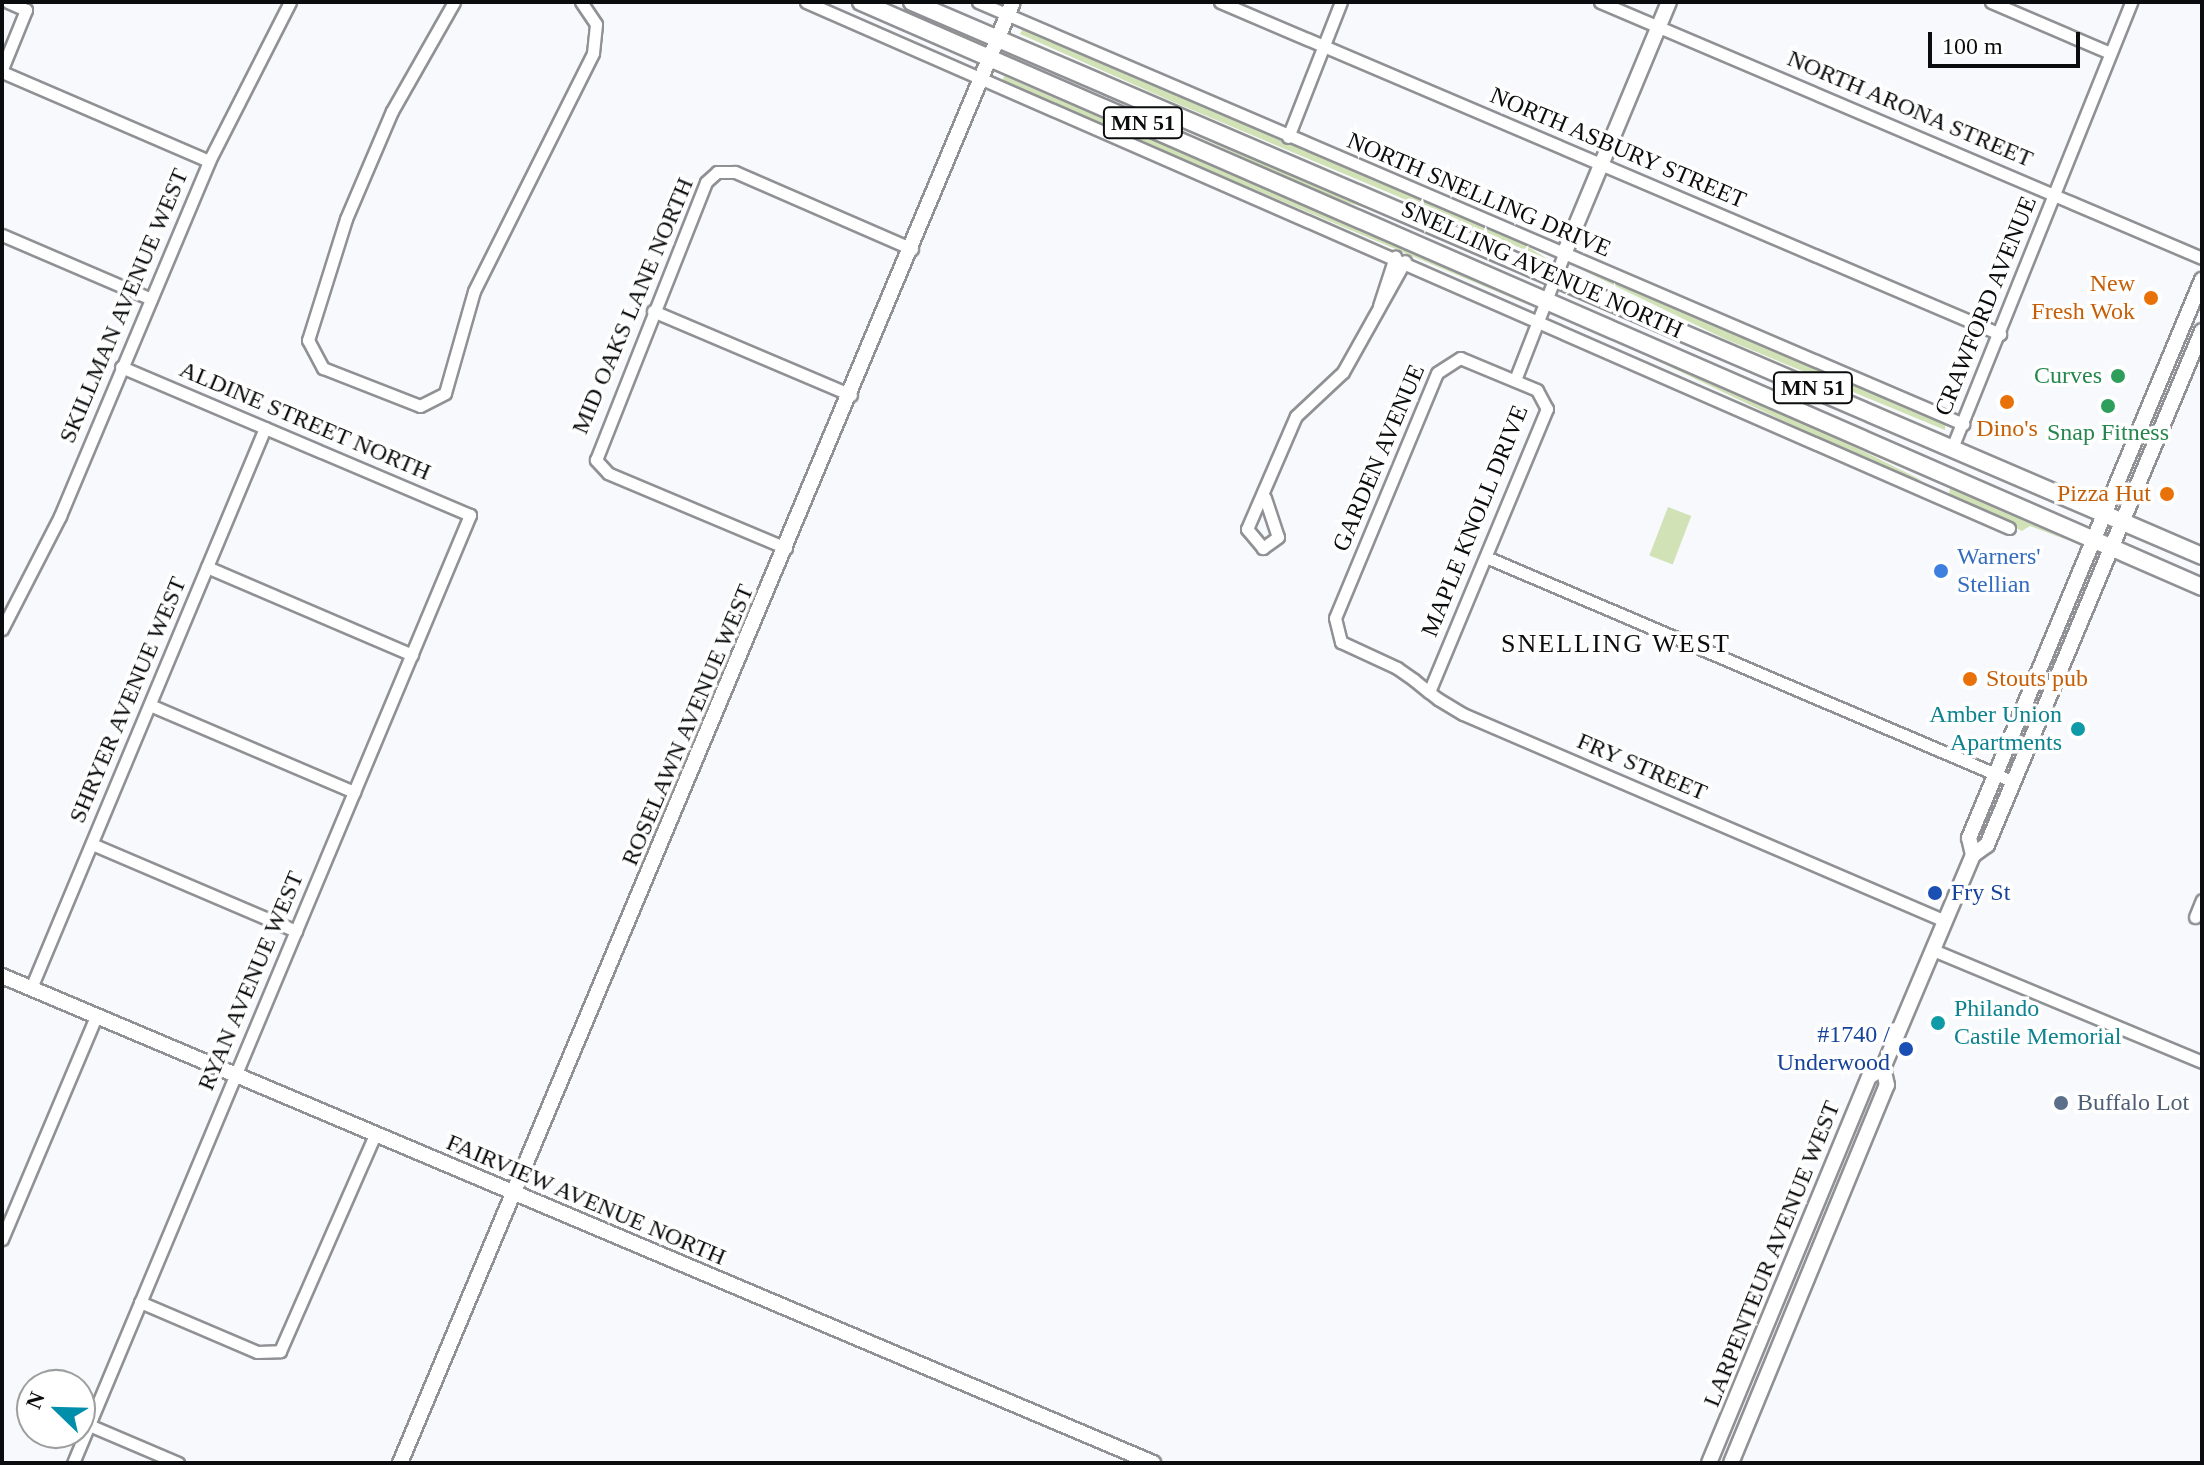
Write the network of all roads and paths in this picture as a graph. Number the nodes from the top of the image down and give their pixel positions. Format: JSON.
{"nodes":[{"id":1,"x":8,"y":2,"type":"edge"},
{"id":2,"x":290,"y":2,"type":"edge"},
{"id":3,"x":454,"y":2,"type":"edge"},
{"id":4,"x":581,"y":2,"type":"edge"},
{"id":5,"x":806,"y":2,"type":"edge"},
{"id":6,"x":861,"y":2,"type":"edge"},
{"id":7,"x":912,"y":2,"type":"edge"},
{"id":8,"x":978,"y":2,"type":"edge"},
{"id":9,"x":1220,"y":2,"type":"edge"},
{"id":10,"x":1341,"y":2,"type":"edge"},
{"id":11,"x":1600,"y":2,"type":"edge"},
{"id":12,"x":1669,"y":2,"type":"edge"},
{"id":13,"x":1991,"y":2,"type":"edge"},
{"id":14,"x":2131,"y":2,"type":"edge"},
{"id":15,"x":1010,"y":8,"type":"edge"},
{"id":16,"x":1659,"y":27,"type":"junction"},
{"id":17,"x":998,"y":38,"type":"junction"},
{"id":18,"x":1323,"y":46,"type":"junction"},
{"id":19,"x":2110,"y":53,"type":"junction"},
{"id":20,"x":990,"y":58,"type":"junction"},
{"id":21,"x":2,"y":70,"type":"edge"},
{"id":22,"x":981,"y":80,"type":"junction"},
{"id":23,"x":1288,"y":137,"type":"junction"},
{"id":24,"x":209,"y":161,"type":"junction"},
{"id":25,"x":1602,"y":164,"type":"junction"},
{"id":26,"x":2055,"y":194,"type":"junction"},
{"id":27,"x":2,"y":235,"type":"edge"},
{"id":28,"x":912,"y":249,"type":"junction"},
{"id":29,"x":1564,"y":254,"type":"junction"},
{"id":30,"x":2202,"y":258,"type":"edge"},
{"id":31,"x":1400,"y":259,"type":"junction"},
{"id":32,"x":1557,"y":278,"type":"junction"},
{"id":33,"x":2202,"y":280,"type":"edge"},
{"id":34,"x":151,"y":299,"type":"junction"},
{"id":35,"x":1548,"y":299,"type":"junction"},
{"id":36,"x":653,"y":311,"type":"junction"},
{"id":37,"x":1540,"y":319,"type":"junction"},
{"id":38,"x":2202,"y":331,"type":"edge"},
{"id":39,"x":2000,"y":334,"type":"junction"},
{"id":40,"x":121,"y":367,"type":"junction"},
{"id":41,"x":1515,"y":380,"type":"junction"},
{"id":42,"x":851,"y":395,"type":"junction"},
{"id":43,"x":1963,"y":424,"type":"junction"},
{"id":44,"x":265,"y":428,"type":"junction"},
{"id":45,"x":1952,"y":448,"type":"junction"},
{"id":46,"x":1904,"y":454,"type":"junction"},
{"id":47,"x":1942,"y":470,"type":"junction"},
{"id":48,"x":1931,"y":495,"type":"junction"},
{"id":49,"x":1265,"y":498,"type":"dead end"},
{"id":50,"x":2106,"y":514,"type":"junction"},
{"id":51,"x":470,"y":515,"type":"joint"},
{"id":52,"x":2123,"y":522,"type":"junction"},
{"id":53,"x":2009,"y":528,"type":"dead end"},
{"id":54,"x":2096,"y":539,"type":"junction"},
{"id":55,"x":2113,"y":547,"type":"junction"},
{"id":56,"x":786,"y":548,"type":"junction"},
{"id":57,"x":2202,"y":556,"type":"edge"},
{"id":58,"x":1486,"y":557,"type":"junction"},
{"id":59,"x":207,"y":567,"type":"junction"},
{"id":60,"x":2202,"y":587,"type":"edge"},
{"id":61,"x":2,"y":629,"type":"edge"},
{"id":62,"x":1335,"y":634,"type":"joint"},
{"id":63,"x":412,"y":655,"type":"junction"},
{"id":64,"x":1429,"y":692,"type":"junction"},
{"id":65,"x":150,"y":705,"type":"junction"},
{"id":66,"x":1996,"y":774,"type":"junction"},
{"id":67,"x":2014,"y":782,"type":"junction"},
{"id":68,"x":354,"y":792,"type":"junction"},
{"id":69,"x":92,"y":844,"type":"junction"},
{"id":70,"x":1973,"y":855,"type":"junction"},
{"id":71,"x":2202,"y":900,"type":"edge"},
{"id":72,"x":2195,"y":917,"type":"dead end"},
{"id":73,"x":1945,"y":921,"type":"junction"},
{"id":74,"x":296,"y":931,"type":"junction"},
{"id":75,"x":1933,"y":950,"type":"junction"},
{"id":76,"x":2,"y":976,"type":"edge"},
{"id":77,"x":31,"y":988,"type":"junction"},
{"id":78,"x":96,"y":1016,"type":"junction"},
{"id":79,"x":2202,"y":1062,"type":"edge"},
{"id":80,"x":1883,"y":1068,"type":"junction"},
{"id":81,"x":235,"y":1076,"type":"junction"},
{"id":82,"x":375,"y":1135,"type":"junction"},
{"id":83,"x":512,"y":1193,"type":"junction"},
{"id":84,"x":2,"y":1239,"type":"edge"},
{"id":85,"x":140,"y":1302,"type":"junction"},
{"id":86,"x":1757,"y":1350,"type":"junction"},
{"id":87,"x":1775,"y":1357,"type":"junction"},
{"id":88,"x":96,"y":1408,"type":"edge"},
{"id":89,"x":96,"y":1428,"type":"edge"},
{"id":90,"x":178,"y":1463,"type":"edge"},
{"id":91,"x":400,"y":1463,"type":"edge"},
{"id":92,"x":1153,"y":1463,"type":"edge"},
{"id":93,"x":1709,"y":1463,"type":"edge"},
{"id":94,"x":1731,"y":1463,"type":"edge"}],
"edges":[{"from":1,"to":21,"type":"street"},
{"from":2,"to":24,"type":"street","name":"SKILLMAN AVENUE WEST"},
{"from":3,"to":4,"type":"street"},
{"from":5,"to":22,"type":"street"},
{"from":6,"to":20,"type":"main road","name":"SNELLING AVENUE NORTH","number":"MN 51"},
{"from":7,"to":17,"type":"main road","name":"SNELLING AVENUE NORTH","number":"MN 51"},
{"from":8,"to":15,"type":"street","name":"NORTH SNELLING DRIVE"},
{"from":9,"to":18,"type":"street","name":"NORTH ASBURY STREET"},
{"from":10,"to":18,"type":"street"},
{"from":11,"to":16,"type":"street","name":"NORTH ARONA STREET"},
{"from":12,"to":16,"type":"street"},
{"from":13,"to":19,"type":"street"},
{"from":14,"to":19,"type":"street","name":"CRAWFORD AVENUE"},
{"from":15,"to":17,"type":"street","name":"ROSELAWN AVENUE WEST"},
{"from":15,"to":23,"type":"street","name":"NORTH SNELLING DRIVE"},
{"from":16,"to":25,"type":"street"},
{"from":16,"to":26,"type":"street","name":"NORTH ARONA STREET"},
{"from":17,"to":20,"type":"street","name":"ROSELAWN AVENUE WEST"},
{"from":17,"to":32,"type":"main road","name":"SNELLING AVENUE NORTH","number":"MN 51"},
{"from":18,"to":23,"type":"street"},
{"from":18,"to":25,"type":"street","name":"NORTH ASBURY STREET"},
{"from":19,"to":26,"type":"street","name":"CRAWFORD AVENUE"},
{"from":20,"to":22,"type":"street","name":"ROSELAWN AVENUE WEST"},
{"from":20,"to":35,"type":"main road","name":"SNELLING AVENUE NORTH","number":"MN 51"},
{"from":21,"to":24,"type":"street"},
{"from":22,"to":28,"type":"street","name":"ROSELAWN AVENUE WEST"},
{"from":22,"to":31,"type":"street"},
{"from":23,"to":29,"type":"street","name":"NORTH SNELLING DRIVE"},
{"from":24,"to":34,"type":"street","name":"SKILLMAN AVENUE WEST"},
{"from":25,"to":29,"type":"street"},
{"from":25,"to":39,"type":"street","name":"NORTH ASBURY STREET"},
{"from":26,"to":30,"type":"street","name":"NORTH ARONA STREET"},
{"from":26,"to":39,"type":"street","name":"CRAWFORD AVENUE"},
{"from":27,"to":34,"type":"street"},
{"from":28,"to":36,"type":"street","name":"MID OAKS LANE NORTH"},
{"from":28,"to":42,"type":"street","name":"ROSELAWN AVENUE WEST"},
{"from":29,"to":32,"type":"street"},
{"from":29,"to":43,"type":"street","name":"NORTH SNELLING DRIVE"},
{"from":31,"to":37,"type":"street"},
{"from":31,"to":49,"type":"street"},
{"from":32,"to":35,"type":"street"},
{"from":32,"to":45,"type":"main road","name":"SNELLING AVENUE NORTH","number":"MN 51"},
{"from":33,"to":50,"type":"street","name":"LARPENTEUR AVENUE WEST"},
{"from":34,"to":40,"type":"street","name":"SKILLMAN AVENUE WEST"},
{"from":35,"to":37,"type":"street"},
{"from":35,"to":46,"type":"main road","name":"SNELLING AVENUE NORTH","number":"MN 51"},
{"from":36,"to":42,"type":"street"},
{"from":36,"to":56,"type":"street","name":"MID OAKS LANE NORTH"},
{"from":37,"to":41,"type":"street"},
{"from":37,"to":48,"type":"street"},
{"from":38,"to":52,"type":"street","name":"LARPENTEUR AVENUE WEST"},
{"from":39,"to":43,"type":"street","name":"CRAWFORD AVENUE"},
{"from":40,"to":44,"type":"street","name":"ALDINE STREET NORTH"},
{"from":40,"to":61,"type":"street","name":"SKILLMAN AVENUE WEST"},
{"from":41,"to":58,"type":"street","name":"MAPLE KNOLL DRIVE"},
{"from":41,"to":62,"type":"street","name":"GARDEN AVENUE"},
{"from":42,"to":56,"type":"street","name":"ROSELAWN AVENUE WEST"},
{"from":43,"to":45,"type":"street","name":"CRAWFORD AVENUE"},
{"from":44,"to":51,"type":"street","name":"ALDINE STREET NORTH"},
{"from":44,"to":59,"type":"street","name":"SHRYER AVENUE WEST"},
{"from":45,"to":46,"type":"main road"},
{"from":45,"to":50,"type":"main road","name":"SNELLING AVENUE NORTH","number":"MN 51"},
{"from":46,"to":47,"type":"main road","name":"SNELLING AVENUE NORTH","number":"MN 51"},
{"from":47,"to":48,"type":"street"},
{"from":47,"to":54,"type":"main road","name":"SNELLING AVENUE NORTH","number":"MN 51"},
{"from":48,"to":53,"type":"street"},
{"from":50,"to":52,"type":"main road","name":"SNELLING AVENUE NORTH","number":"MN 51"},
{"from":50,"to":54,"type":"street","name":"LARPENTEUR AVENUE WEST"},
{"from":51,"to":63,"type":"street","name":"RYAN AVENUE WEST"},
{"from":52,"to":55,"type":"street","name":"LARPENTEUR AVENUE WEST"},
{"from":52,"to":57,"type":"main road","name":"SNELLING AVENUE NORTH","number":"MN 51"},
{"from":54,"to":55,"type":"main road","name":"SNELLING AVENUE NORTH","number":"MN 51"},
{"from":54,"to":66,"type":"street","name":"LARPENTEUR AVENUE WEST"},
{"from":55,"to":60,"type":"main road","name":"SNELLING AVENUE NORTH","number":"MN 51"},
{"from":55,"to":67,"type":"street","name":"LARPENTEUR AVENUE WEST"},
{"from":56,"to":83,"type":"street","name":"ROSELAWN AVENUE WEST"},
{"from":58,"to":64,"type":"street","name":"MAPLE KNOLL DRIVE"},
{"from":58,"to":66,"type":"street"},
{"from":59,"to":63,"type":"street"},
{"from":59,"to":65,"type":"street","name":"SHRYER AVENUE WEST"},
{"from":62,"to":64,"type":"street","name":"FRY STREET"},
{"from":63,"to":68,"type":"street","name":"RYAN AVENUE WEST"},
{"from":64,"to":73,"type":"street","name":"FRY STREET"},
{"from":65,"to":68,"type":"street"},
{"from":65,"to":69,"type":"street","name":"SHRYER AVENUE WEST"},
{"from":66,"to":67,"type":"street"},
{"from":66,"to":70,"type":"street","name":"LARPENTEUR AVENUE WEST"},
{"from":67,"to":70,"type":"street","name":"LARPENTEUR AVENUE WEST"},
{"from":68,"to":74,"type":"street","name":"RYAN AVENUE WEST"},
{"from":69,"to":74,"type":"street"},
{"from":69,"to":77,"type":"street","name":"SHRYER AVENUE WEST"},
{"from":70,"to":73,"type":"street","name":"LARPENTEUR AVENUE WEST"},
{"from":71,"to":72,"type":"street"},
{"from":73,"to":75,"type":"street","name":"LARPENTEUR AVENUE WEST"},
{"from":74,"to":81,"type":"street","name":"RYAN AVENUE WEST"},
{"from":75,"to":79,"type":"street"},
{"from":75,"to":80,"type":"street","name":"LARPENTEUR AVENUE WEST"},
{"from":76,"to":77,"type":"street","name":"FAIRVIEW AVENUE NORTH"},
{"from":77,"to":78,"type":"street","name":"FAIRVIEW AVENUE NORTH"},
{"from":78,"to":81,"type":"street","name":"FAIRVIEW AVENUE NORTH"},
{"from":78,"to":84,"type":"street"},
{"from":80,"to":86,"type":"street","name":"LARPENTEUR AVENUE WEST"},
{"from":80,"to":87,"type":"street","name":"LARPENTEUR AVENUE WEST"},
{"from":81,"to":82,"type":"street","name":"FAIRVIEW AVENUE NORTH"},
{"from":81,"to":85,"type":"street","name":"RYAN AVENUE WEST"},
{"from":82,"to":83,"type":"street","name":"FAIRVIEW AVENUE NORTH"},
{"from":82,"to":85,"type":"street"},
{"from":83,"to":91,"type":"street","name":"ROSELAWN AVENUE WEST"},
{"from":83,"to":92,"type":"street","name":"FAIRVIEW AVENUE NORTH"},
{"from":85,"to":88,"type":"street","name":"RYAN AVENUE WEST"},
{"from":86,"to":87,"type":"street"},
{"from":86,"to":93,"type":"street","name":"LARPENTEUR AVENUE WEST"},
{"from":87,"to":94,"type":"street","name":"LARPENTEUR AVENUE WEST"},
{"from":89,"to":90,"type":"street"}]}
